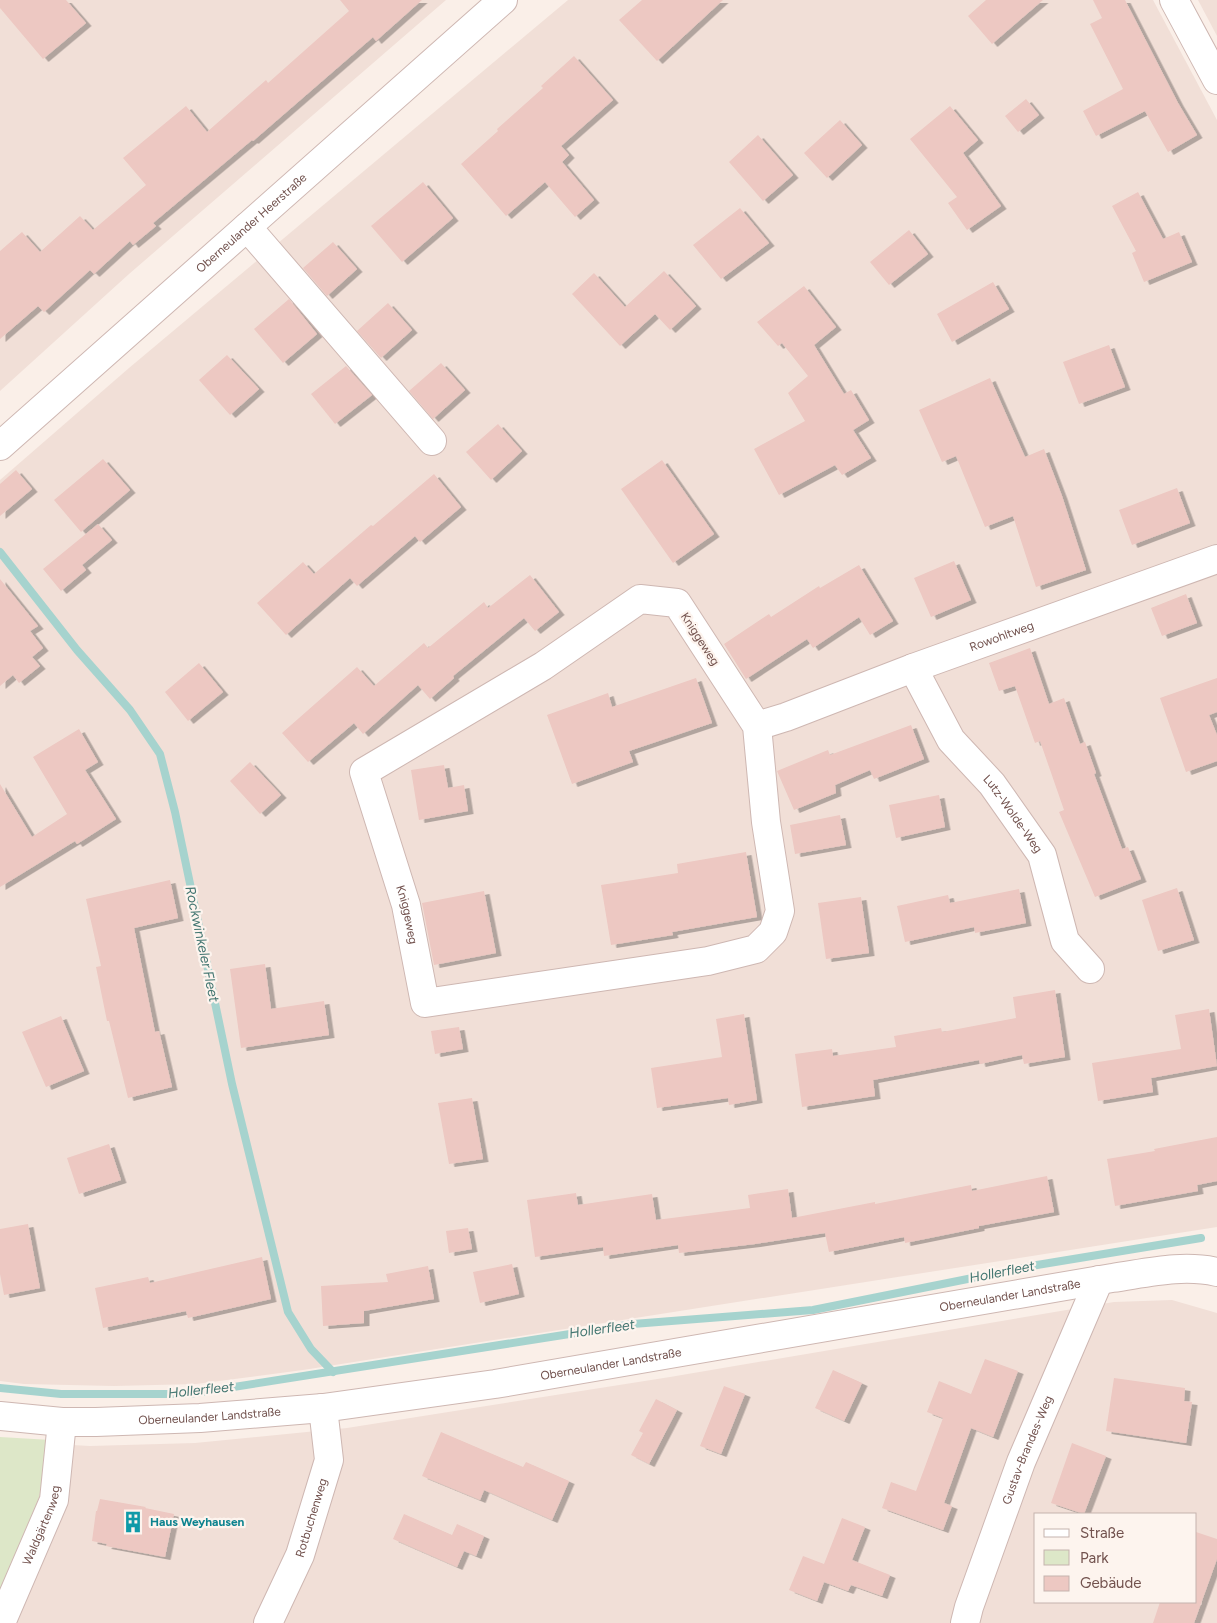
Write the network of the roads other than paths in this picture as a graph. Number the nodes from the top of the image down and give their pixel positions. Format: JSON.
{"nodes":[{"id":1,"x":503,"y":0,"type":"edge"},
{"id":2,"x":1174,"y":0,"type":"edge"},
{"id":3,"x":1217,"y":80,"type":"edge"},
{"id":4,"x":247,"y":227,"type":"junction"},
{"id":5,"x":432,"y":441,"type":"dead end"},
{"id":6,"x":0,"y":446,"type":"edge"},
{"id":7,"x":1217,"y":559,"type":"edge"},
{"id":8,"x":913,"y":668,"type":"junction"},
{"id":9,"x":756,"y":726,"type":"junction"},
{"id":10,"x":1090,"y":969,"type":"dead end"},
{"id":11,"x":1217,"y":1272,"type":"edge"},
{"id":12,"x":1099,"y":1280,"type":"junction"},
{"id":13,"x":323,"y":1408,"type":"junction"},
{"id":14,"x":0,"y":1416,"type":"edge"},
{"id":15,"x":62,"y":1422,"type":"junction"},
{"id":16,"x":1,"y":1623,"type":"edge"},
{"id":17,"x":268,"y":1623,"type":"edge"},
{"id":18,"x":965,"y":1623,"type":"edge"}],
"edges":[{"from":1,"to":4,"type":"street","name":"Oberneulander Heerstraße"},
{"from":2,"to":3,"type":"street"},
{"from":4,"to":5,"type":"street"},
{"from":4,"to":6,"type":"street","name":"Oberneulander Heerstraße"},
{"from":7,"to":8,"type":"street","name":"Rowohltweg"},
{"from":8,"to":9,"type":"street","name":"Rowohltweg"},
{"from":8,"to":10,"type":"street","name":"Lutz-Wolde-Weg"},
{"from":9,"to":9,"type":"street","name":"Kniggeweg"},
{"from":11,"to":12,"type":"street","name":"Oberneulander Landstraße"},
{"from":12,"to":13,"type":"street","name":"Oberneulander Landstraße"},
{"from":12,"to":18,"type":"street","name":"Gustav-Brandes-Weg"},
{"from":13,"to":15,"type":"street","name":"Oberneulander Landstraße"},
{"from":13,"to":17,"type":"street","name":"Rotbuchenweg"},
{"from":14,"to":15,"type":"street","name":"Oberneulander Landstraße"},
{"from":15,"to":16,"type":"street","name":"Waldgärtenweg"}]}
